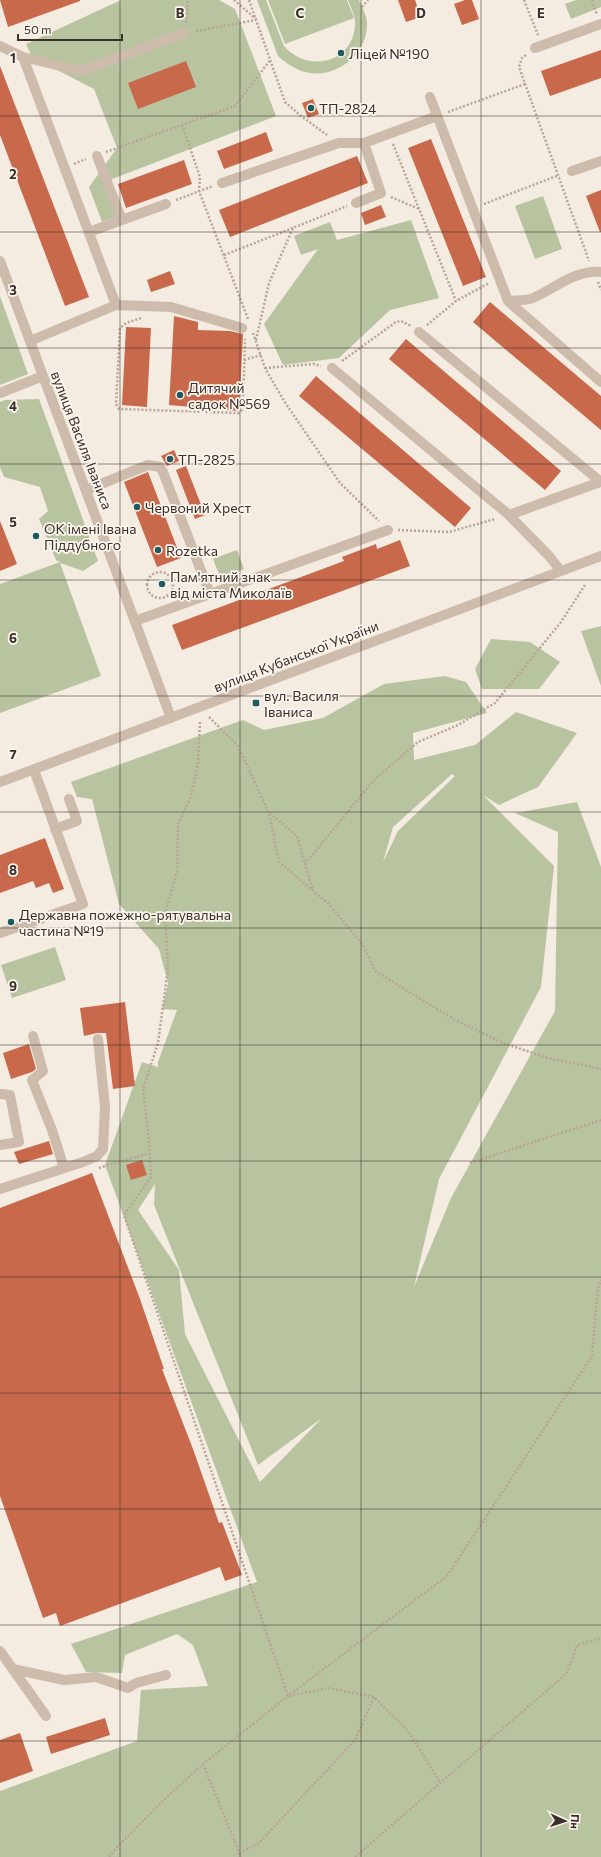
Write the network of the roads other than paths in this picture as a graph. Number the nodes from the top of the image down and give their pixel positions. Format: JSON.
{"nodes":[{"id":1,"x":601,"y":24,"type":"edge"},
{"id":2,"x":185,"y":33,"type":"road end"},
{"id":3,"x":0,"y":46,"type":"edge"},
{"id":4,"x":539,"y":47,"type":"road end"},
{"id":5,"x":23,"y":57,"type":"junction"},
{"id":6,"x":430,"y":97,"type":"dead end"},
{"id":7,"x":437,"y":116,"type":"junction"},
{"id":8,"x":364,"y":143,"type":"junction"},
{"id":9,"x":97,"y":156,"type":"road end"},
{"id":10,"x":601,"y":161,"type":"edge"},
{"id":11,"x":572,"y":171,"type":"road end"},
{"id":12,"x":222,"y":183,"type":"road end"},
{"id":13,"x":356,"y":202,"type":"road end"},
{"id":14,"x":166,"y":204,"type":"road end"},
{"id":15,"x":122,"y":220,"type":"junction"},
{"id":16,"x":89,"y":232,"type":"junction"},
{"id":17,"x":0,"y":261,"type":"edge"},
{"id":18,"x":597,"y":271,"type":"edge"},
{"id":19,"x":508,"y":301,"type":"junction"},
{"id":20,"x":116,"y":306,"type":"junction"},
{"id":21,"x":242,"y":328,"type":"road end"},
{"id":22,"x":419,"y":332,"type":"dead end"},
{"id":23,"x":30,"y":341,"type":"junction"},
{"id":24,"x":332,"y":368,"type":"dead end"},
{"id":25,"x":42,"y":376,"type":"junction"},
{"id":26,"x":601,"y":382,"type":"edge"},
{"id":27,"x":0,"y":393,"type":"edge"},
{"id":28,"x":601,"y":482,"type":"edge"},
{"id":29,"x":86,"y":490,"type":"junction"},
{"id":30,"x":509,"y":515,"type":"junction"},
{"id":31,"x":388,"y":530,"type":"road end"},
{"id":32,"x":601,"y":556,"type":"edge"},
{"id":33,"x":561,"y":572,"type":"junction"},
{"id":34,"x":210,"y":594,"type":"junction"},
{"id":35,"x":135,"y":621,"type":"junction"},
{"id":36,"x":171,"y":718,"type":"junction"},
{"id":37,"x":34,"y":770,"type":"junction"},
{"id":38,"x":0,"y":782,"type":"edge"},
{"id":39,"x":69,"y":799,"type":"dead end"},
{"id":40,"x":55,"y":829,"type":"junction"},
{"id":41,"x":0,"y":933,"type":"edge"},
{"id":42,"x":33,"y":1036,"type":"dead end"},
{"id":43,"x":98,"y":1039,"type":"dead end"},
{"id":44,"x":0,"y":1094,"type":"edge"},
{"id":45,"x":0,"y":1145,"type":"edge"},
{"id":46,"x":64,"y":1168,"type":"junction"},
{"id":47,"x":0,"y":1189,"type":"edge"},
{"id":48,"x":0,"y":1650,"type":"edge"},
{"id":49,"x":13,"y":1669,"type":"junction"},
{"id":50,"x":166,"y":1675,"type":"dead end"},
{"id":51,"x":46,"y":1716,"type":"dead end"}],
"edges":[{"from":1,"to":4,"type":"street"},
{"from":2,"to":5,"type":"street"},
{"from":3,"to":5,"type":"street"},
{"from":5,"to":16,"type":"street"},
{"from":6,"to":7,"type":"street"},
{"from":7,"to":8,"type":"street"},
{"from":7,"to":19,"type":"street"},
{"from":8,"to":12,"type":"street"},
{"from":8,"to":13,"type":"street"},
{"from":9,"to":15,"type":"street"},
{"from":10,"to":11,"type":"street"},
{"from":14,"to":15,"type":"street"},
{"from":15,"to":16,"type":"street"},
{"from":16,"to":20,"type":"street"},
{"from":17,"to":23,"type":"street","name":"вулиця Василя Іваниса"},
{"from":18,"to":19,"type":"street"},
{"from":19,"to":26,"type":"street"},
{"from":20,"to":21,"type":"street"},
{"from":20,"to":23,"type":"street"},
{"from":22,"to":28,"type":"street"},
{"from":23,"to":25,"type":"street","name":"вулиця Василя Іваниса"},
{"from":24,"to":30,"type":"street"},
{"from":25,"to":27,"type":"street"},
{"from":25,"to":29,"type":"street","name":"вулиця Василя Іваниса"},
{"from":28,"to":30,"type":"street"},
{"from":29,"to":34,"type":"street"},
{"from":29,"to":35,"type":"street","name":"вулиця Василя Іваниса"},
{"from":30,"to":33,"type":"street"},
{"from":31,"to":34,"type":"street"},
{"from":32,"to":33,"type":"street","name":"вулиця Кубанської України"},
{"from":33,"to":36,"type":"street","name":"вулиця Кубанської України"},
{"from":34,"to":35,"type":"street"},
{"from":35,"to":36,"type":"street","name":"вулиця Василя Іваниса"},
{"from":36,"to":37,"type":"street","name":"вулиця Кубанської України"},
{"from":37,"to":38,"type":"street","name":"вулиця Кубанської України"},
{"from":37,"to":40,"type":"street"},
{"from":39,"to":40,"type":"street"},
{"from":40,"to":41,"type":"street"},
{"from":42,"to":46,"type":"street"},
{"from":43,"to":46,"type":"street"},
{"from":44,"to":45,"type":"street"},
{"from":46,"to":47,"type":"street"},
{"from":48,"to":49,"type":"street"},
{"from":49,"to":50,"type":"street"},
{"from":49,"to":51,"type":"street"}]}
